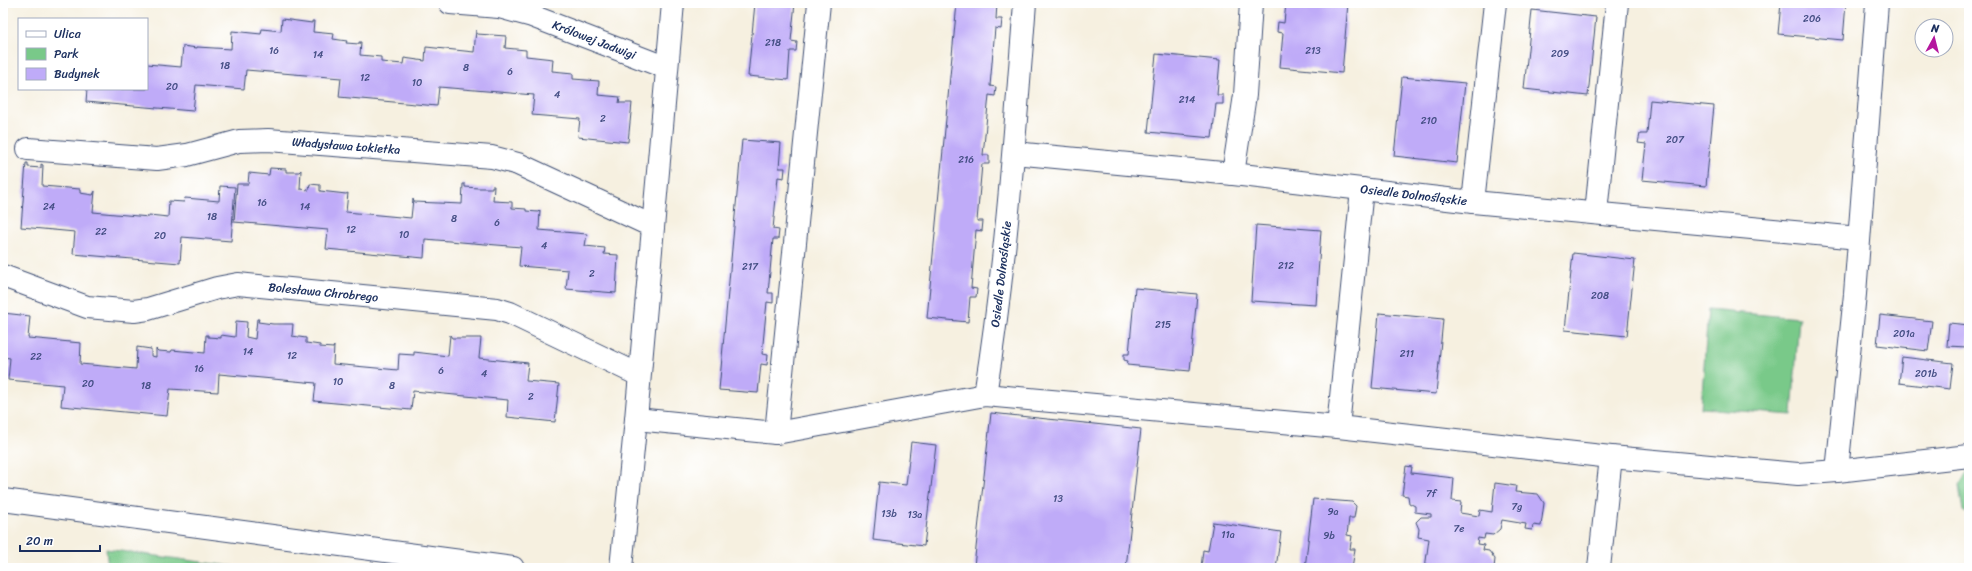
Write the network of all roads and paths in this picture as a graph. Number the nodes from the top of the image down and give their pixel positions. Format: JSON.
{"nodes":[{"id":1,"x":450,"y":3,"type":"edge"},
{"id":2,"x":672,"y":3,"type":"edge"},
{"id":3,"x":819,"y":3,"type":"edge"},
{"id":4,"x":1025,"y":3,"type":"edge"},
{"id":5,"x":1251,"y":3,"type":"edge"},
{"id":6,"x":1495,"y":3,"type":"edge"},
{"id":7,"x":1617,"y":3,"type":"edge"},
{"id":8,"x":1877,"y":3,"type":"edge"},
{"id":9,"x":667,"y":68,"type":"junction"},
{"id":10,"x":28,"y":149,"type":"dead end"},
{"id":11,"x":1014,"y":153,"type":"junction"},
{"id":12,"x":1233,"y":174,"type":"junction"},
{"id":13,"x":1362,"y":190,"type":"junction"},
{"id":14,"x":1473,"y":202,"type":"junction"},
{"id":15,"x":1596,"y":213,"type":"junction"},
{"id":16,"x":652,"y":226,"type":"junction"},
{"id":17,"x":1859,"y":238,"type":"junction"},
{"id":18,"x":3,"y":276,"type":"edge"},
{"id":19,"x":638,"y":375,"type":"junction"},
{"id":20,"x":985,"y":395,"type":"junction"},
{"id":21,"x":636,"y":418,"type":"junction"},
{"id":22,"x":1338,"y":427,"type":"junction"},
{"id":23,"x":776,"y":433,"type":"junction"},
{"id":24,"x":1969,"y":456,"type":"edge"},
{"id":25,"x":1611,"y":457,"type":"junction"},
{"id":26,"x":1837,"y":471,"type":"junction"},
{"id":27,"x":3,"y":500,"type":"edge"},
{"id":28,"x":513,"y":568,"type":"edge"},
{"id":29,"x":621,"y":568,"type":"edge"},
{"id":30,"x":1598,"y":568,"type":"edge"}],
"edges":[{"from":1,"to":9,"type":"street","name":"Królowej Jadwigi"},
{"from":2,"to":9,"type":"street"},
{"from":3,"to":23,"type":"street"},
{"from":4,"to":11,"type":"street","name":"Osiedle Dolnośląskie"},
{"from":5,"to":12,"type":"street"},
{"from":6,"to":14,"type":"street"},
{"from":7,"to":15,"type":"street"},
{"from":8,"to":17,"type":"street"},
{"from":9,"to":16,"type":"street"},
{"from":10,"to":16,"type":"street","name":"Władysława Łokietka"},
{"from":11,"to":12,"type":"street","name":"Osiedle Dolnośląskie"},
{"from":11,"to":20,"type":"street","name":"Osiedle Dolnośląskie"},
{"from":12,"to":13,"type":"street","name":"Osiedle Dolnośląskie"},
{"from":13,"to":14,"type":"street","name":"Osiedle Dolnośląskie"},
{"from":13,"to":22,"type":"street"},
{"from":14,"to":15,"type":"street","name":"Osiedle Dolnośląskie"},
{"from":15,"to":17,"type":"street","name":"Osiedle Dolnośląskie"},
{"from":16,"to":19,"type":"street"},
{"from":17,"to":26,"type":"street"},
{"from":18,"to":19,"type":"street","name":"Bolesława Chrobrego"},
{"from":19,"to":21,"type":"street"},
{"from":20,"to":22,"type":"street"},
{"from":20,"to":23,"type":"street"},
{"from":21,"to":23,"type":"street"},
{"from":21,"to":29,"type":"street"},
{"from":22,"to":25,"type":"street"},
{"from":24,"to":26,"type":"street"},
{"from":25,"to":26,"type":"street"},
{"from":25,"to":30,"type":"street"},
{"from":27,"to":28,"type":"street"}]}
